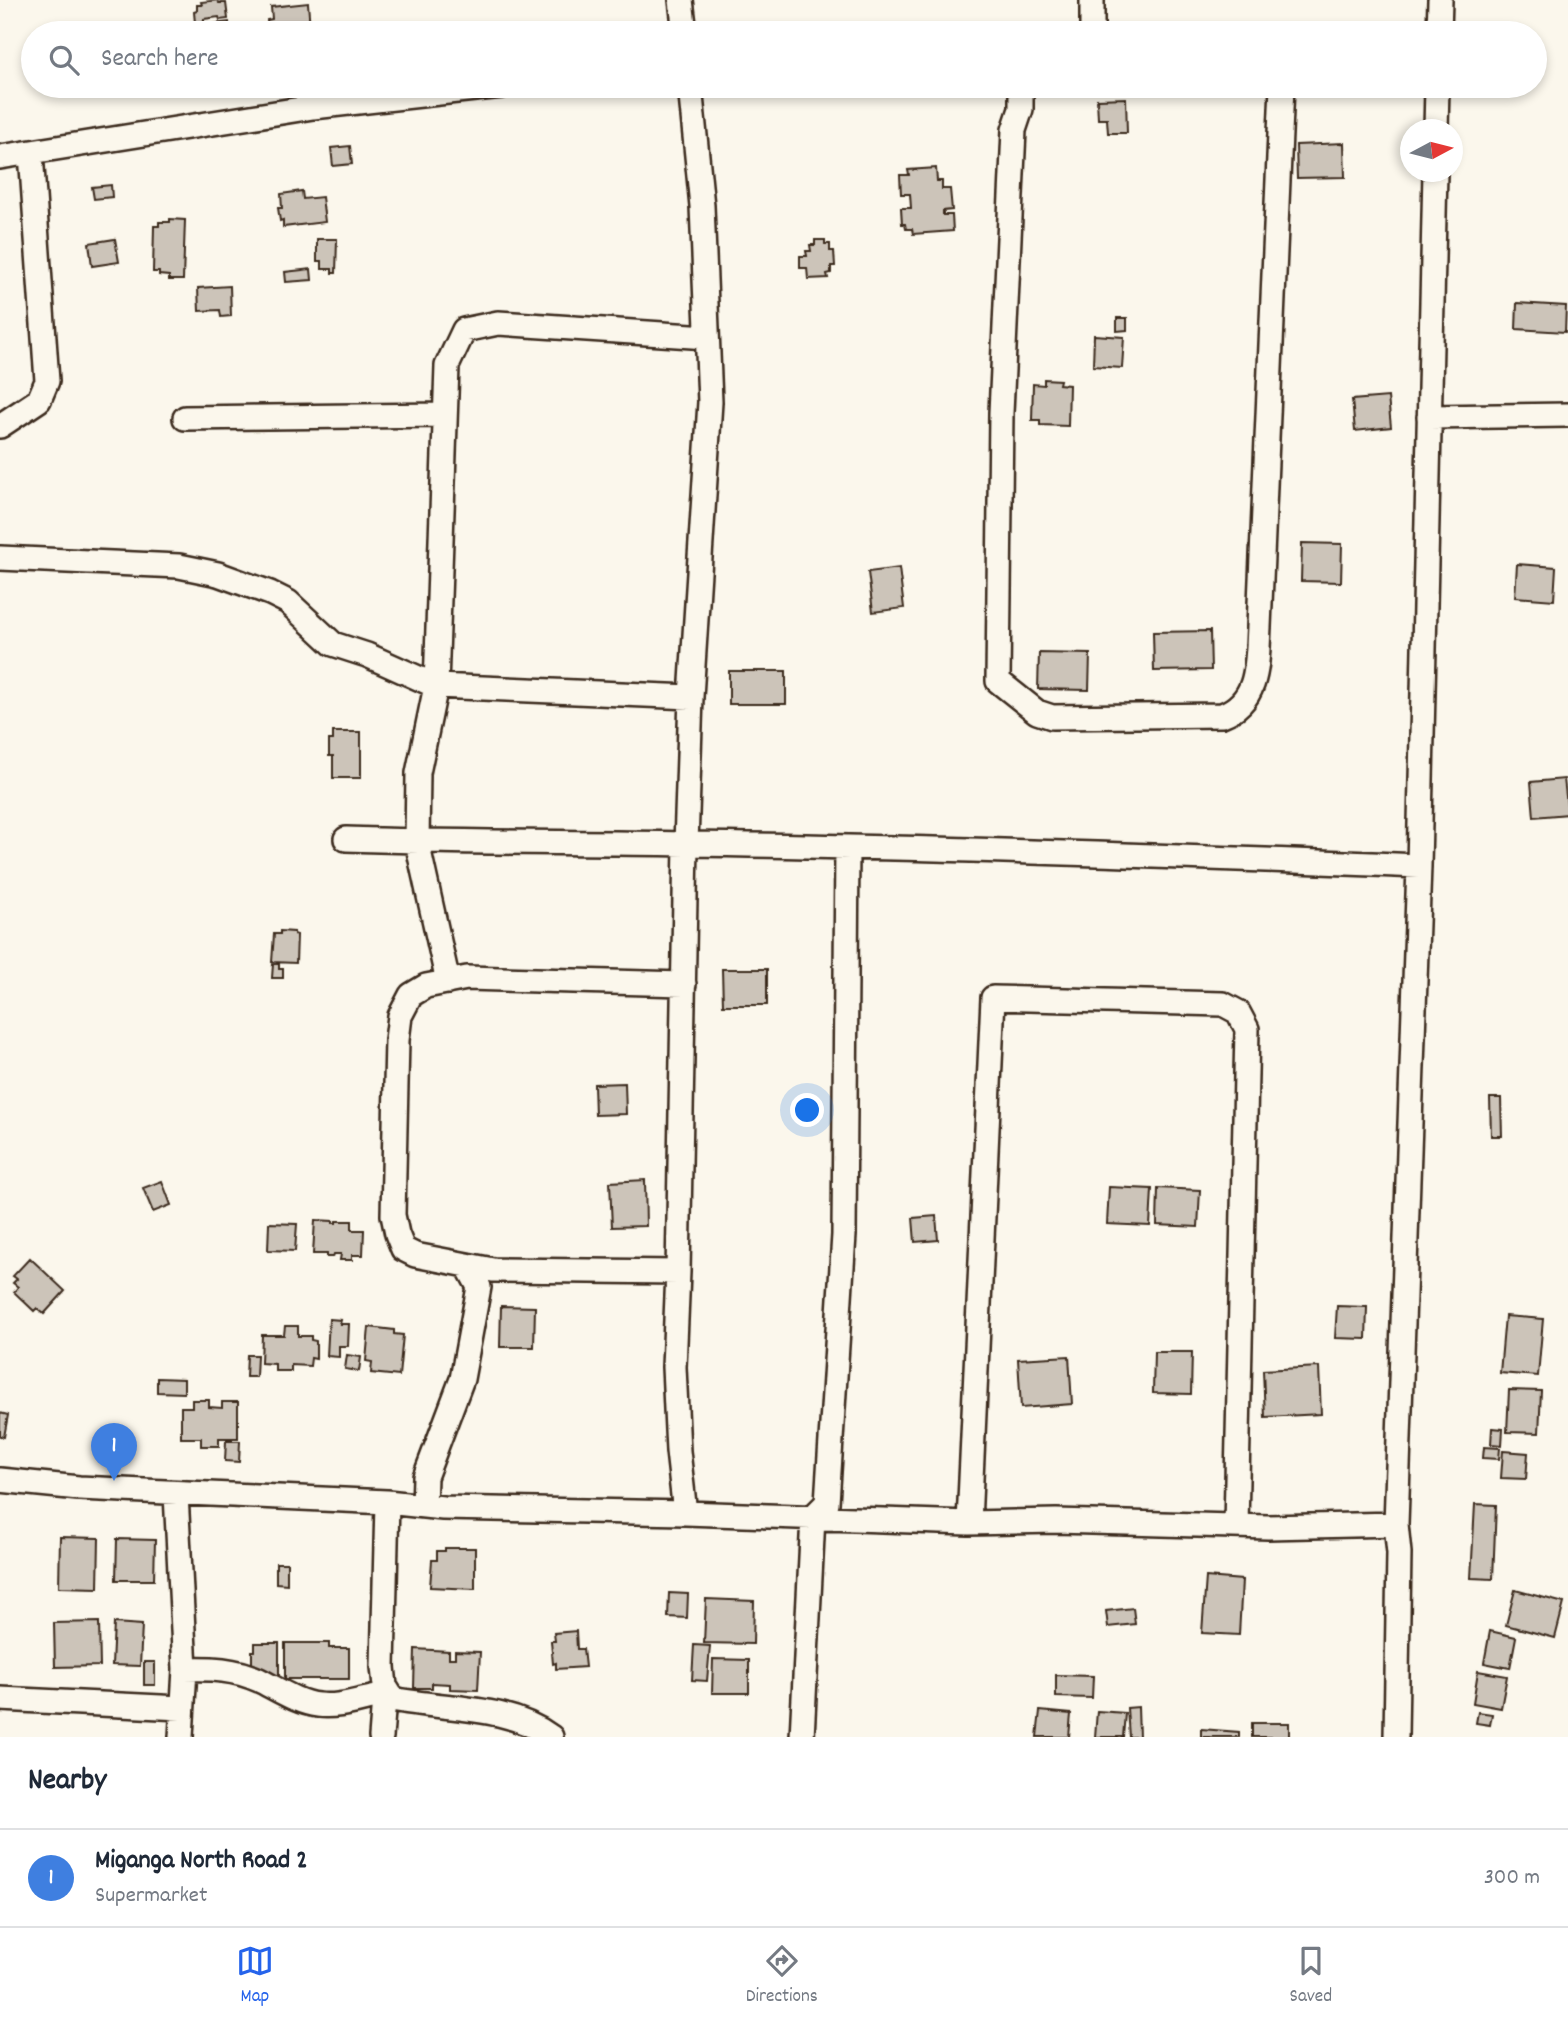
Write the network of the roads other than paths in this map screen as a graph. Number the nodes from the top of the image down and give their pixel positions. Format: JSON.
{"nodes":[{"id":1,"x":681,"y":0,"type":"edge"},
{"id":2,"x":1092,"y":0,"type":"edge"},
{"id":3,"x":1440,"y":0,"type":"edge"},
{"id":4,"x":683,"y":21,"type":"edge"},
{"id":5,"x":1092,"y":21,"type":"edge"},
{"id":6,"x":1439,"y":21,"type":"edge"},
{"id":7,"x":394,"y":98,"type":"edge"},
{"id":8,"x":691,"y":98,"type":"edge"},
{"id":9,"x":1021,"y":98,"type":"edge"},
{"id":10,"x":1281,"y":98,"type":"edge"},
{"id":11,"x":1437,"y":98,"type":"edge"},
{"id":12,"x":1436,"y":119,"type":"edge"},
{"id":13,"x":31,"y":153,"type":"junction"},
{"id":14,"x":0,"y":157,"type":"edge"},
{"id":15,"x":1435,"y":182,"type":"edge"},
{"id":16,"x":707,"y":337,"type":"junction"},
{"id":17,"x":445,"y":415,"type":"junction"},
{"id":18,"x":1568,"y":415,"type":"edge"},
{"id":19,"x":1429,"y":417,"type":"junction"},
{"id":20,"x":185,"y":418,"type":"dead end"},
{"id":21,"x":0,"y":426,"type":"edge"},
{"id":22,"x":0,"y":558,"type":"edge"},
{"id":23,"x":436,"y":686,"type":"junction"},
{"id":24,"x":691,"y":697,"type":"junction"},
{"id":25,"x":346,"y":839,"type":"dead end"},
{"id":26,"x":417,"y":842,"type":"junction"},
{"id":27,"x":686,"y":844,"type":"junction"},
{"id":28,"x":847,"y":847,"type":"junction"},
{"id":29,"x":1419,"y":866,"type":"junction"},
{"id":30,"x":448,"y":982,"type":"junction"},
{"id":31,"x":684,"y":984,"type":"junction"},
{"id":32,"x":467,"y":1265,"type":"junction"},
{"id":33,"x":678,"y":1272,"type":"junction"},
{"id":34,"x":0,"y":1480,"type":"edge"},
{"id":35,"x":176,"y":1494,"type":"junction"},
{"id":36,"x":387,"y":1502,"type":"junction"},
{"id":37,"x":425,"y":1506,"type":"junction"},
{"id":38,"x":685,"y":1513,"type":"junction"},
{"id":39,"x":813,"y":1517,"type":"junction"},
{"id":40,"x":969,"y":1523,"type":"junction"},
{"id":41,"x":1396,"y":1524,"type":"junction"},
{"id":42,"x":1236,"y":1526,"type":"junction"},
{"id":43,"x":185,"y":1669,"type":"junction"},
{"id":44,"x":383,"y":1691,"type":"junction"},
{"id":45,"x":0,"y":1699,"type":"edge"},
{"id":46,"x":181,"y":1708,"type":"junction"},
{"id":47,"x":181,"y":1737,"type":"edge"},
{"id":48,"x":381,"y":1737,"type":"edge"},
{"id":49,"x":551,"y":1737,"type":"edge"},
{"id":50,"x":802,"y":1737,"type":"edge"},
{"id":51,"x":1396,"y":1737,"type":"edge"}],
"edges":[{"from":1,"to":4,"type":"street"},
{"from":2,"to":5,"type":"street"},
{"from":3,"to":6,"type":"street"},
{"from":7,"to":13,"type":"street"},
{"from":8,"to":16,"type":"street"},
{"from":9,"to":10,"type":"street"},
{"from":11,"to":12,"type":"street"},
{"from":13,"to":14,"type":"street"},
{"from":13,"to":21,"type":"street"},
{"from":15,"to":19,"type":"street"},
{"from":16,"to":17,"type":"street"},
{"from":16,"to":24,"type":"street"},
{"from":17,"to":20,"type":"street"},
{"from":17,"to":23,"type":"street"},
{"from":18,"to":19,"type":"street"},
{"from":19,"to":29,"type":"street"},
{"from":22,"to":23,"type":"street"},
{"from":23,"to":24,"type":"street"},
{"from":23,"to":26,"type":"street"},
{"from":24,"to":27,"type":"street"},
{"from":25,"to":26,"type":"street"},
{"from":26,"to":27,"type":"street"},
{"from":26,"to":30,"type":"street"},
{"from":27,"to":28,"type":"street"},
{"from":27,"to":31,"type":"street"},
{"from":28,"to":29,"type":"street"},
{"from":28,"to":39,"type":"street"},
{"from":29,"to":41,"type":"street"},
{"from":30,"to":31,"type":"street"},
{"from":30,"to":32,"type":"street"},
{"from":31,"to":33,"type":"street"},
{"from":32,"to":33,"type":"street"},
{"from":32,"to":37,"type":"street"},
{"from":33,"to":38,"type":"street"},
{"from":34,"to":35,"type":"street"},
{"from":35,"to":36,"type":"street"},
{"from":35,"to":43,"type":"street"},
{"from":36,"to":37,"type":"street"},
{"from":36,"to":44,"type":"street"},
{"from":37,"to":38,"type":"street"},
{"from":38,"to":39,"type":"street"},
{"from":39,"to":40,"type":"street"},
{"from":39,"to":50,"type":"street"},
{"from":40,"to":42,"type":"street"},
{"from":40,"to":42,"type":"street"},
{"from":41,"to":42,"type":"street"},
{"from":41,"to":51,"type":"street"},
{"from":43,"to":44,"type":"street"},
{"from":43,"to":46,"type":"street"},
{"from":44,"to":48,"type":"street"},
{"from":44,"to":49,"type":"street"},
{"from":45,"to":46,"type":"street"},
{"from":46,"to":47,"type":"street"}]}
